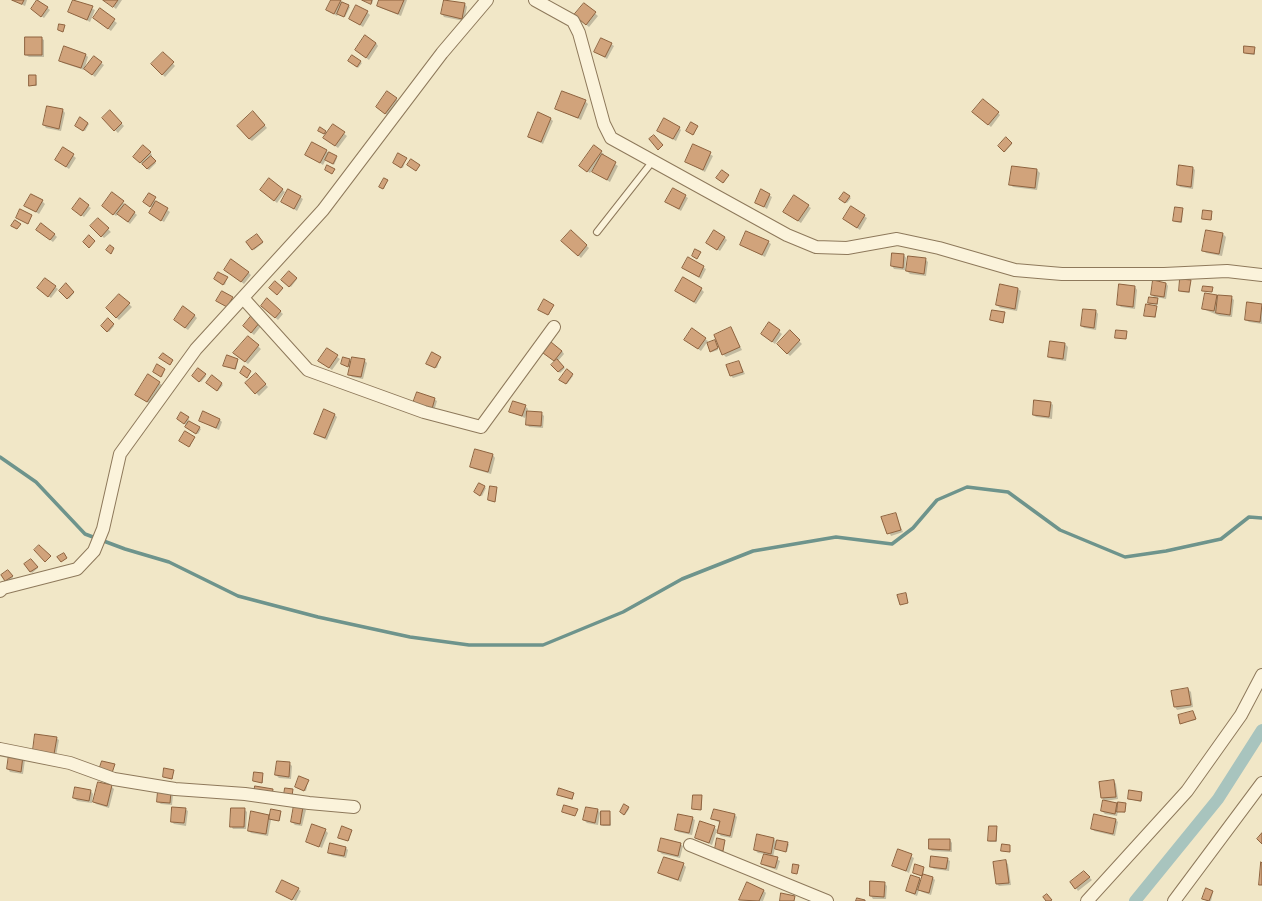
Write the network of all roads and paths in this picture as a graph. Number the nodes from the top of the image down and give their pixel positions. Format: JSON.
{"nodes":[{"id":1,"x":487,"y":0,"type":"edge"},
{"id":2,"x":535,"y":0,"type":"edge"},
{"id":3,"x":652,"y":162,"type":"junction"},
{"id":4,"x":597,"y":232,"type":"dead end"},
{"id":5,"x":1262,"y":275,"type":"edge"},
{"id":6,"x":243,"y":298,"type":"junction"},
{"id":7,"x":554,"y":327,"type":"dead end"},
{"id":8,"x":0,"y":592,"type":"edge"},
{"id":9,"x":1262,"y":674,"type":"edge"},
{"id":10,"x":0,"y":749,"type":"edge"},
{"id":11,"x":1262,"y":784,"type":"edge"},
{"id":12,"x":354,"y":807,"type":"dead end"},
{"id":13,"x":690,"y":845,"type":"dead end"},
{"id":14,"x":827,"y":901,"type":"edge"},
{"id":15,"x":1087,"y":901,"type":"edge"},
{"id":16,"x":1174,"y":901,"type":"edge"}],
"edges":[{"from":1,"to":6,"type":"street"},
{"from":2,"to":3,"type":"street"},
{"from":3,"to":4,"type":"lane"},
{"from":3,"to":5,"type":"street"},
{"from":6,"to":7,"type":"street"},
{"from":6,"to":8,"type":"street"},
{"from":9,"to":15,"type":"street"},
{"from":10,"to":12,"type":"street"},
{"from":11,"to":16,"type":"street"},
{"from":13,"to":14,"type":"street"}]}
